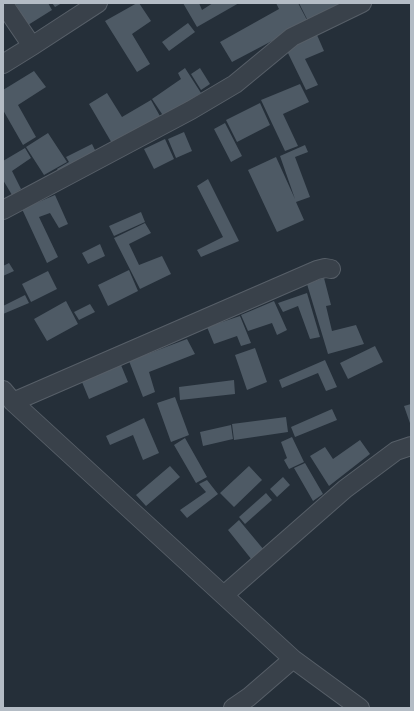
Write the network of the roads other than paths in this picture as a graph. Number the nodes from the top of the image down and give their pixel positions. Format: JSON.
{"nodes":[{"id":1,"x":3,"y":3,"type":"edge"},
{"id":2,"x":98,"y":3,"type":"edge"},
{"id":3,"x":362,"y":3,"type":"edge"},
{"id":4,"x":32,"y":46,"type":"junction"},
{"id":5,"x":3,"y":64,"type":"edge"},
{"id":6,"x":3,"y":210,"type":"edge"},
{"id":7,"x":331,"y":269,"type":"dead end"},
{"id":8,"x":8,"y":396,"type":"edge"},
{"id":9,"x":411,"y":446,"type":"edge"},
{"id":10,"x":224,"y":595,"type":"junction"},
{"id":11,"x":293,"y":659,"type":"junction"},
{"id":12,"x":232,"y":708,"type":"edge"},
{"id":13,"x":360,"y":708,"type":"edge"}],
"edges":[{"from":1,"to":4,"type":"street"},
{"from":2,"to":4,"type":"street"},
{"from":3,"to":6,"type":"street"},
{"from":4,"to":5,"type":"street"},
{"from":7,"to":8,"type":"street"},
{"from":8,"to":10,"type":"street"},
{"from":9,"to":10,"type":"street"},
{"from":10,"to":11,"type":"street"},
{"from":11,"to":12,"type":"street"},
{"from":11,"to":13,"type":"street"}]}
